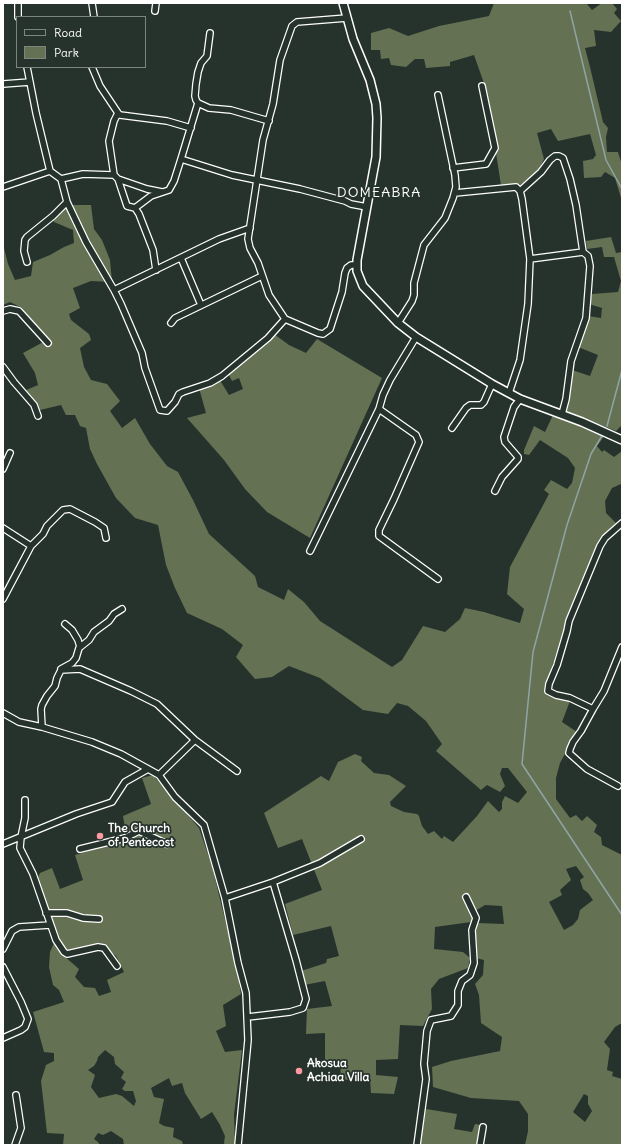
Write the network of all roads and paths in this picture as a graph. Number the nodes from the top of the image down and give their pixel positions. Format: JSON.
{"nodes":[{"id":1,"x":18,"y":3,"type":"edge"},
{"id":2,"x":92,"y":3,"type":"edge"},
{"id":3,"x":156,"y":3,"type":"edge"},
{"id":4,"x":343,"y":3,"type":"edge"},
{"id":5,"x":155,"y":12,"type":"dead end"},
{"id":6,"x":18,"y":16,"type":"edge"},
{"id":7,"x":94,"y":16,"type":"edge"},
{"id":8,"x":347,"y":18,"type":"junction"},
{"id":9,"x":210,"y":33,"type":"dead end"},
{"id":10,"x":27,"y":68,"type":"edge"},
{"id":11,"x":92,"y":68,"type":"edge"},
{"id":12,"x":30,"y":82,"type":"junction"},
{"id":13,"x":3,"y":84,"type":"edge"},
{"id":14,"x":482,"y":86,"type":"dead end"},
{"id":15,"x":438,"y":95,"type":"dead end"},
{"id":16,"x":198,"y":103,"type":"junction"},
{"id":17,"x":118,"y":113,"type":"junction"},
{"id":18,"x":269,"y":121,"type":"junction"},
{"id":19,"x":191,"y":128,"type":"junction"},
{"id":20,"x":181,"y":159,"type":"junction"},
{"id":21,"x":453,"y":168,"type":"junction"},
{"id":22,"x":50,"y":170,"type":"junction"},
{"id":23,"x":116,"y":177,"type":"junction"},
{"id":24,"x":61,"y":179,"type":"junction"},
{"id":25,"x":257,"y":180,"type":"junction"},
{"id":26,"x":3,"y":187,"type":"edge"},
{"id":27,"x":520,"y":191,"type":"junction"},
{"id":28,"x":163,"y":192,"type":"junction"},
{"id":29,"x":455,"y":193,"type":"junction"},
{"id":30,"x":67,"y":202,"type":"junction"},
{"id":31,"x":367,"y":207,"type":"junction"},
{"id":32,"x":135,"y":208,"type":"junction"},
{"id":33,"x":250,"y":228,"type":"junction"},
{"id":34,"x":583,"y":252,"type":"junction"},
{"id":35,"x":181,"y":258,"type":"junction"},
{"id":36,"x":530,"y":259,"type":"junction"},
{"id":37,"x":27,"y":262,"type":"dead end"},
{"id":38,"x":356,"y":265,"type":"junction"},
{"id":39,"x":156,"y":270,"type":"junction"},
{"id":40,"x":262,"y":276,"type":"junction"},
{"id":41,"x":114,"y":290,"type":"junction"},
{"id":42,"x":201,"y":305,"type":"junction"},
{"id":43,"x":3,"y":311,"type":"edge"},
{"id":44,"x":285,"y":319,"type":"junction"},
{"id":45,"x":170,"y":323,"type":"dead end"},
{"id":46,"x":398,"y":323,"type":"junction"},
{"id":47,"x":416,"y":337,"type":"junction"},
{"id":48,"x":48,"y":343,"type":"dead end"},
{"id":49,"x":3,"y":367,"type":"edge"},
{"id":50,"x":492,"y":384,"type":"junction"},
{"id":51,"x":509,"y":393,"type":"junction"},
{"id":52,"x":520,"y":399,"type":"junction"},
{"id":53,"x":379,"y":409,"type":"junction"},
{"id":54,"x":562,"y":414,"type":"junction"},
{"id":55,"x":38,"y":416,"type":"dead end"},
{"id":56,"x":452,"y":428,"type":"dead end"},
{"id":57,"x":622,"y":440,"type":"edge"},
{"id":58,"x":10,"y":453,"type":"dead end"},
{"id":59,"x":3,"y":470,"type":"edge"},
{"id":60,"x":495,"y":491,"type":"dead end"},
{"id":61,"x":622,"y":523,"type":"edge"},
{"id":62,"x":3,"y":528,"type":"edge"},
{"id":63,"x":106,"y":538,"type":"dead end"},
{"id":64,"x":31,"y":546,"type":"junction"},
{"id":65,"x":310,"y":551,"type":"dead end"},
{"id":66,"x":438,"y":579,"type":"dead end"},
{"id":67,"x":3,"y":599,"type":"edge"},
{"id":68,"x":122,"y":609,"type":"dead end"},
{"id":69,"x":65,"y":624,"type":"dead end"},
{"id":70,"x":80,"y":647,"type":"junction"},
{"id":71,"x":622,"y":647,"type":"edge"},
{"id":72,"x":61,"y":670,"type":"junction"},
{"id":73,"x":593,"y":709,"type":"junction"},
{"id":74,"x":3,"y":713,"type":"edge"},
{"id":75,"x":42,"y":727,"type":"junction"},
{"id":76,"x":195,"y":740,"type":"junction"},
{"id":77,"x":148,"y":769,"type":"junction"},
{"id":78,"x":237,"y":771,"type":"dead end"},
{"id":79,"x":159,"y":775,"type":"junction"},
{"id":80,"x":618,"y":786,"type":"dead end"},
{"id":81,"x":25,"y":800,"type":"dead end"},
{"id":82,"x":21,"y":837,"type":"junction"},
{"id":83,"x":361,"y":839,"type":"dead end"},
{"id":84,"x":3,"y":844,"type":"edge"},
{"id":85,"x":167,"y":844,"type":"dead end"},
{"id":86,"x":80,"y":849,"type":"dead end"},
{"id":87,"x":273,"y":882,"type":"junction"},
{"id":88,"x":466,"y":897,"type":"dead end"},
{"id":89,"x":225,"y":898,"type":"junction"},
{"id":90,"x":46,"y":913,"type":"junction"},
{"id":91,"x":99,"y":919,"type":"dead end"},
{"id":92,"x":50,"y":925,"type":"junction"},
{"id":93,"x":3,"y":949,"type":"edge"},
{"id":94,"x":117,"y":966,"type":"dead end"},
{"id":95,"x":3,"y":967,"type":"edge"},
{"id":96,"x":248,"y":1017,"type":"junction"},
{"id":97,"x":3,"y":1038,"type":"edge"},
{"id":98,"x":16,"y":1095,"type":"dead end"},
{"id":99,"x":483,"y":1127,"type":"dead end"},
{"id":100,"x":15,"y":1145,"type":"edge"},
{"id":101,"x":238,"y":1145,"type":"edge"},
{"id":102,"x":417,"y":1145,"type":"edge"},
{"id":103,"x":480,"y":1145,"type":"edge"}],
"edges":[{"from":1,"to":6,"type":"street"},
{"from":2,"to":7,"type":"street"},
{"from":3,"to":5,"type":"street"},
{"from":4,"to":8,"type":"street"},
{"from":8,"to":18,"type":"street"},
{"from":8,"to":31,"type":"street"},
{"from":9,"to":16,"type":"street"},
{"from":10,"to":12,"type":"street"},
{"from":11,"to":17,"type":"street"},
{"from":12,"to":13,"type":"street"},
{"from":12,"to":22,"type":"street"},
{"from":14,"to":21,"type":"street"},
{"from":15,"to":21,"type":"street"},
{"from":16,"to":18,"type":"street"},
{"from":16,"to":19,"type":"street"},
{"from":17,"to":19,"type":"street"},
{"from":17,"to":23,"type":"street"},
{"from":18,"to":25,"type":"street"},
{"from":19,"to":20,"type":"street"},
{"from":20,"to":25,"type":"street"},
{"from":20,"to":28,"type":"street"},
{"from":21,"to":29,"type":"street"},
{"from":22,"to":24,"type":"street"},
{"from":22,"to":26,"type":"street"},
{"from":23,"to":24,"type":"street"},
{"from":23,"to":28,"type":"street"},
{"from":23,"to":32,"type":"street"},
{"from":24,"to":30,"type":"street"},
{"from":25,"to":31,"type":"street"},
{"from":25,"to":33,"type":"street"},
{"from":27,"to":29,"type":"street"},
{"from":27,"to":34,"type":"street"},
{"from":27,"to":36,"type":"street"},
{"from":28,"to":32,"type":"street"},
{"from":29,"to":46,"type":"street"},
{"from":30,"to":37,"type":"street"},
{"from":30,"to":41,"type":"street"},
{"from":31,"to":38,"type":"street"},
{"from":32,"to":39,"type":"street"},
{"from":33,"to":35,"type":"street"},
{"from":33,"to":40,"type":"street"},
{"from":34,"to":36,"type":"street"},
{"from":34,"to":54,"type":"street"},
{"from":35,"to":39,"type":"street"},
{"from":35,"to":42,"type":"street"},
{"from":36,"to":51,"type":"street"},
{"from":38,"to":44,"type":"street"},
{"from":38,"to":46,"type":"street"},
{"from":39,"to":41,"type":"street"},
{"from":40,"to":42,"type":"street"},
{"from":40,"to":44,"type":"street"},
{"from":41,"to":44,"type":"street"},
{"from":42,"to":45,"type":"street"},
{"from":43,"to":48,"type":"street"},
{"from":46,"to":47,"type":"street"},
{"from":47,"to":50,"type":"street"},
{"from":47,"to":53,"type":"street"},
{"from":49,"to":55,"type":"street"},
{"from":50,"to":51,"type":"street"},
{"from":50,"to":56,"type":"street"},
{"from":51,"to":52,"type":"street"},
{"from":52,"to":54,"type":"street"},
{"from":52,"to":60,"type":"street"},
{"from":53,"to":65,"type":"street"},
{"from":53,"to":66,"type":"street"},
{"from":54,"to":57,"type":"street"},
{"from":58,"to":59,"type":"street"},
{"from":61,"to":73,"type":"street"},
{"from":62,"to":64,"type":"street"},
{"from":63,"to":64,"type":"street"},
{"from":64,"to":67,"type":"street"},
{"from":68,"to":70,"type":"street"},
{"from":69,"to":70,"type":"street"},
{"from":70,"to":72,"type":"street"},
{"from":71,"to":73,"type":"street"},
{"from":72,"to":75,"type":"street"},
{"from":72,"to":76,"type":"street"},
{"from":73,"to":80,"type":"street"},
{"from":74,"to":75,"type":"street"},
{"from":75,"to":77,"type":"street"},
{"from":76,"to":78,"type":"street"},
{"from":76,"to":79,"type":"street"},
{"from":77,"to":79,"type":"street"},
{"from":77,"to":82,"type":"street"},
{"from":79,"to":89,"type":"street"},
{"from":81,"to":82,"type":"street"},
{"from":82,"to":84,"type":"street"},
{"from":82,"to":90,"type":"street"},
{"from":83,"to":87,"type":"street"},
{"from":85,"to":86,"type":"street"},
{"from":87,"to":89,"type":"street"},
{"from":87,"to":96,"type":"street"},
{"from":88,"to":102,"type":"street"},
{"from":89,"to":96,"type":"street"},
{"from":90,"to":91,"type":"street"},
{"from":90,"to":92,"type":"street"},
{"from":92,"to":93,"type":"street"},
{"from":92,"to":94,"type":"street"},
{"from":95,"to":97,"type":"street"},
{"from":96,"to":101,"type":"street"},
{"from":98,"to":100,"type":"street"},
{"from":99,"to":103,"type":"street"}]}
